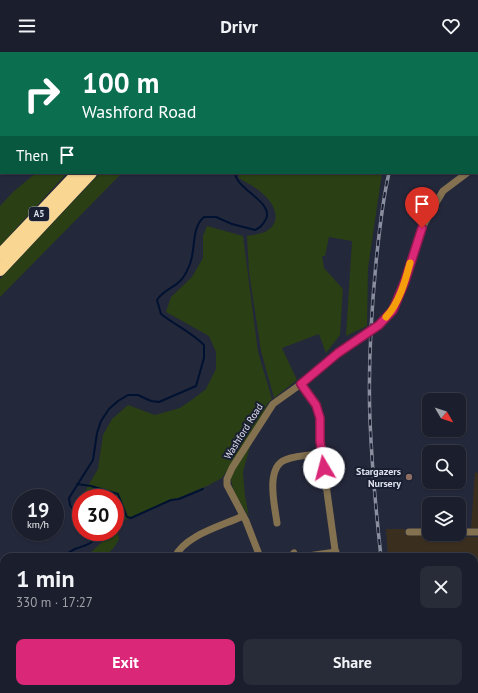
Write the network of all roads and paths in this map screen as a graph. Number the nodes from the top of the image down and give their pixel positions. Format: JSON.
{"nodes":[{"id":1,"x":77,"y":174,"type":"edge"},
{"id":2,"x":90,"y":174,"type":"edge"},
{"id":3,"x":466,"y":174,"type":"edge"},
{"id":4,"x":0,"y":255,"type":"edge"},
{"id":5,"x":0,"y":270,"type":"edge"},
{"id":6,"x":301,"y":384,"type":"junction"},
{"id":7,"x":322,"y":454,"type":"junction"},
{"id":8,"x":243,"y":516,"type":"junction"},
{"id":9,"x":275,"y":520,"type":"dead end"},
{"id":10,"x":409,"y":532,"type":"dead end"},
{"id":11,"x":422,"y":532,"type":"edge"},
{"id":12,"x":466,"y":532,"type":"edge"},
{"id":13,"x":478,"y":532,"type":"edge"},
{"id":14,"x":178,"y":553,"type":"edge"},
{"id":15,"x":259,"y":553,"type":"edge"},
{"id":16,"x":336,"y":553,"type":"edge"}],
"edges":[{"from":1,"to":4,"type":"highway","number":"A5"},
{"from":2,"to":5,"type":"highway","number":"A5"},
{"from":3,"to":6,"type":"street","name":"Washford Road"},
{"from":6,"to":7,"type":"street"},
{"from":6,"to":8,"type":"street","name":"Washford Road"},
{"from":7,"to":9,"type":"street"},
{"from":7,"to":16,"type":"street"},
{"from":8,"to":14,"type":"street"},
{"from":8,"to":15,"type":"street","name":"Washford Road"},
{"from":10,"to":11,"type":"street"},
{"from":12,"to":13,"type":"street"}]}
